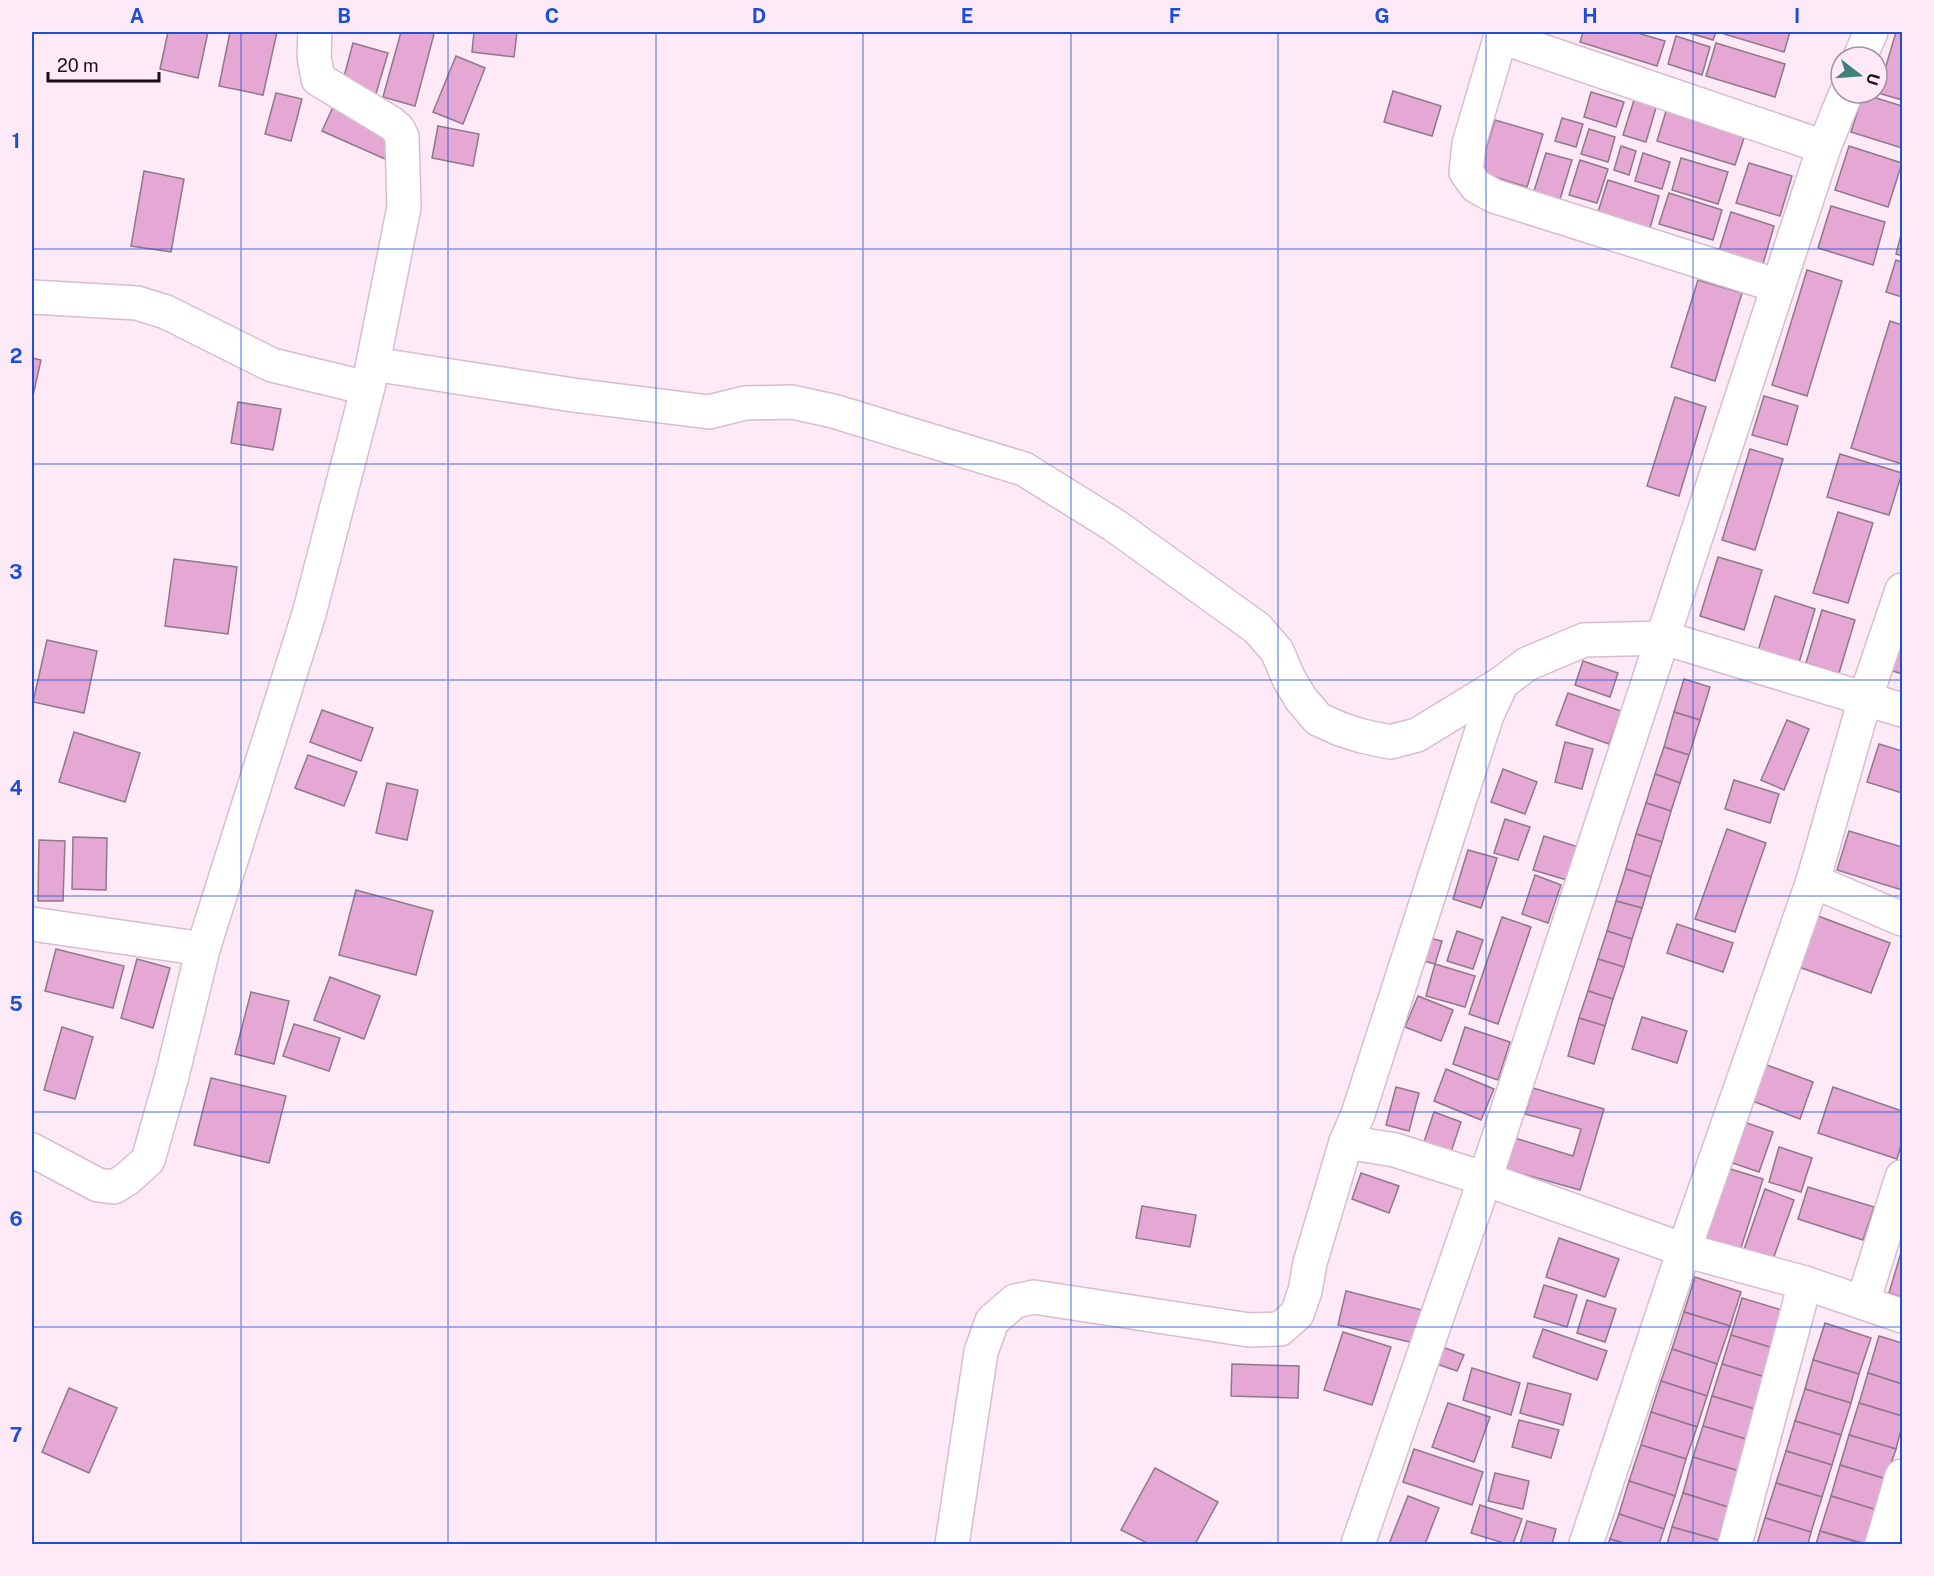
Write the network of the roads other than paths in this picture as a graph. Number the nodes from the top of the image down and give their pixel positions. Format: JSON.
{"nodes":[{"id":1,"x":315,"y":32,"type":"edge"},
{"id":2,"x":1501,"y":34,"type":"edge"},
{"id":3,"x":1841,"y":105,"type":"edge"},
{"id":4,"x":1824,"y":147,"type":"junction"},
{"id":5,"x":1778,"y":286,"type":"junction"},
{"id":6,"x":32,"y":297,"type":"edge"},
{"id":7,"x":370,"y":376,"type":"junction"},
{"id":8,"x":1902,"y":590,"type":"edge"},
{"id":9,"x":1664,"y":638,"type":"junction"},
{"id":10,"x":1502,"y":682,"type":"junction"},
{"id":11,"x":1864,"y":699,"type":"junction"},
{"id":12,"x":1902,"y":711,"type":"edge"},
{"id":13,"x":1813,"y":881,"type":"junction"},
{"id":14,"x":1902,"y":919,"type":"edge"},
{"id":15,"x":32,"y":924,"type":"edge"},
{"id":16,"x":203,"y":949,"type":"junction"},
{"id":17,"x":1346,"y":1142,"type":"junction"},
{"id":18,"x":32,"y":1150,"type":"edge"},
{"id":19,"x":1902,"y":1177,"type":"edge"},
{"id":20,"x":1485,"y":1179,"type":"junction"},
{"id":21,"x":1684,"y":1250,"type":"junction"},
{"id":22,"x":1805,"y":1283,"type":"junction"},
{"id":23,"x":1863,"y":1302,"type":"junction"},
{"id":24,"x":1902,"y":1316,"type":"edge"},
{"id":25,"x":1902,"y":1476,"type":"edge"},
{"id":26,"x":952,"y":1545,"type":"edge"},
{"id":27,"x":1358,"y":1545,"type":"edge"},
{"id":28,"x":1586,"y":1545,"type":"edge"},
{"id":29,"x":1735,"y":1545,"type":"edge"},
{"id":30,"x":1882,"y":1545,"type":"edge"}],
"edges":[{"from":1,"to":7,"type":"street"},
{"from":2,"to":4,"type":"street"},
{"from":2,"to":5,"type":"street"},
{"from":3,"to":4,"type":"street"},
{"from":4,"to":5,"type":"street"},
{"from":5,"to":9,"type":"street"},
{"from":6,"to":7,"type":"street"},
{"from":7,"to":10,"type":"street"},
{"from":7,"to":16,"type":"street"},
{"from":8,"to":11,"type":"street"},
{"from":9,"to":10,"type":"street"},
{"from":9,"to":11,"type":"street"},
{"from":9,"to":20,"type":"street"},
{"from":10,"to":17,"type":"street"},
{"from":11,"to":12,"type":"street"},
{"from":11,"to":13,"type":"street"},
{"from":13,"to":14,"type":"street"},
{"from":13,"to":21,"type":"street"},
{"from":15,"to":16,"type":"street"},
{"from":16,"to":18,"type":"street"},
{"from":17,"to":20,"type":"street"},
{"from":17,"to":26,"type":"street"},
{"from":19,"to":23,"type":"street"},
{"from":20,"to":21,"type":"street"},
{"from":20,"to":27,"type":"street"},
{"from":21,"to":22,"type":"street"},
{"from":21,"to":28,"type":"street"},
{"from":22,"to":23,"type":"street"},
{"from":22,"to":29,"type":"street"},
{"from":23,"to":24,"type":"street"},
{"from":25,"to":30,"type":"street"}]}
